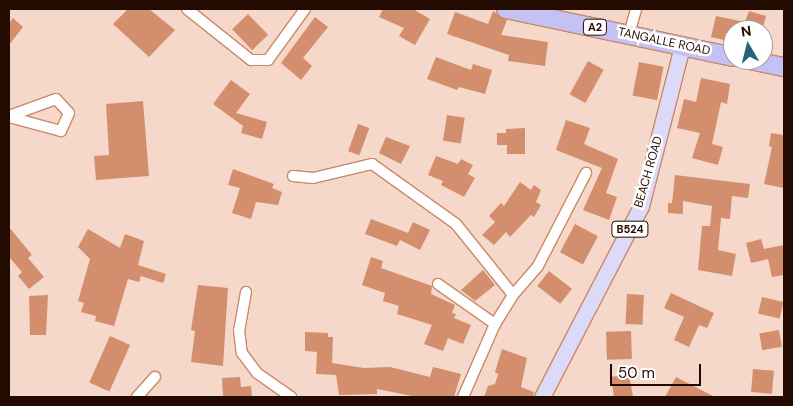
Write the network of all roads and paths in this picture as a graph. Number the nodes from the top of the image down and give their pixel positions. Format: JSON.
{"nodes":[{"id":1,"x":187,"y":9,"type":"edge"},
{"id":2,"x":305,"y":9,"type":"edge"},
{"id":3,"x":506,"y":9,"type":"edge"},
{"id":4,"x":636,"y":9,"type":"edge"},
{"id":5,"x":629,"y":34,"type":"junction"},
{"id":6,"x":682,"y":46,"type":"junction"},
{"id":7,"x":723,"y":54,"type":"edge"},
{"id":8,"x":9,"y":116,"type":"edge"},
{"id":9,"x":586,"y":173,"type":"dead end"},
{"id":10,"x":293,"y":176,"type":"dead end"},
{"id":11,"x":438,"y":284,"type":"dead end"},
{"id":12,"x":246,"y":292,"type":"dead end"},
{"id":13,"x":513,"y":295,"type":"junction"},
{"id":14,"x":495,"y":324,"type":"junction"},
{"id":15,"x":154,"y":377,"type":"dead end"},
{"id":16,"x":137,"y":397,"type":"edge"},
{"id":17,"x":291,"y":397,"type":"edge"},
{"id":18,"x":463,"y":397,"type":"edge"},
{"id":19,"x":542,"y":397,"type":"edge"}],
"edges":[{"from":1,"to":2,"type":"street"},
{"from":3,"to":5,"type":"highway","name":"TANGALLE ROAD","number":"A2"},
{"from":4,"to":5,"type":"street"},
{"from":5,"to":6,"type":"highway","name":"TANGALLE ROAD","number":"A2"},
{"from":6,"to":7,"type":"highway","name":"TANGALLE ROAD","number":"A2"},
{"from":6,"to":19,"type":"main road","name":"BEACH ROAD","number":"B524"},
{"from":8,"to":8,"type":"street"},
{"from":9,"to":13,"type":"street"},
{"from":10,"to":13,"type":"street"},
{"from":11,"to":14,"type":"street"},
{"from":12,"to":17,"type":"street"},
{"from":13,"to":14,"type":"street"},
{"from":14,"to":18,"type":"street"},
{"from":15,"to":16,"type":"street"}]}
